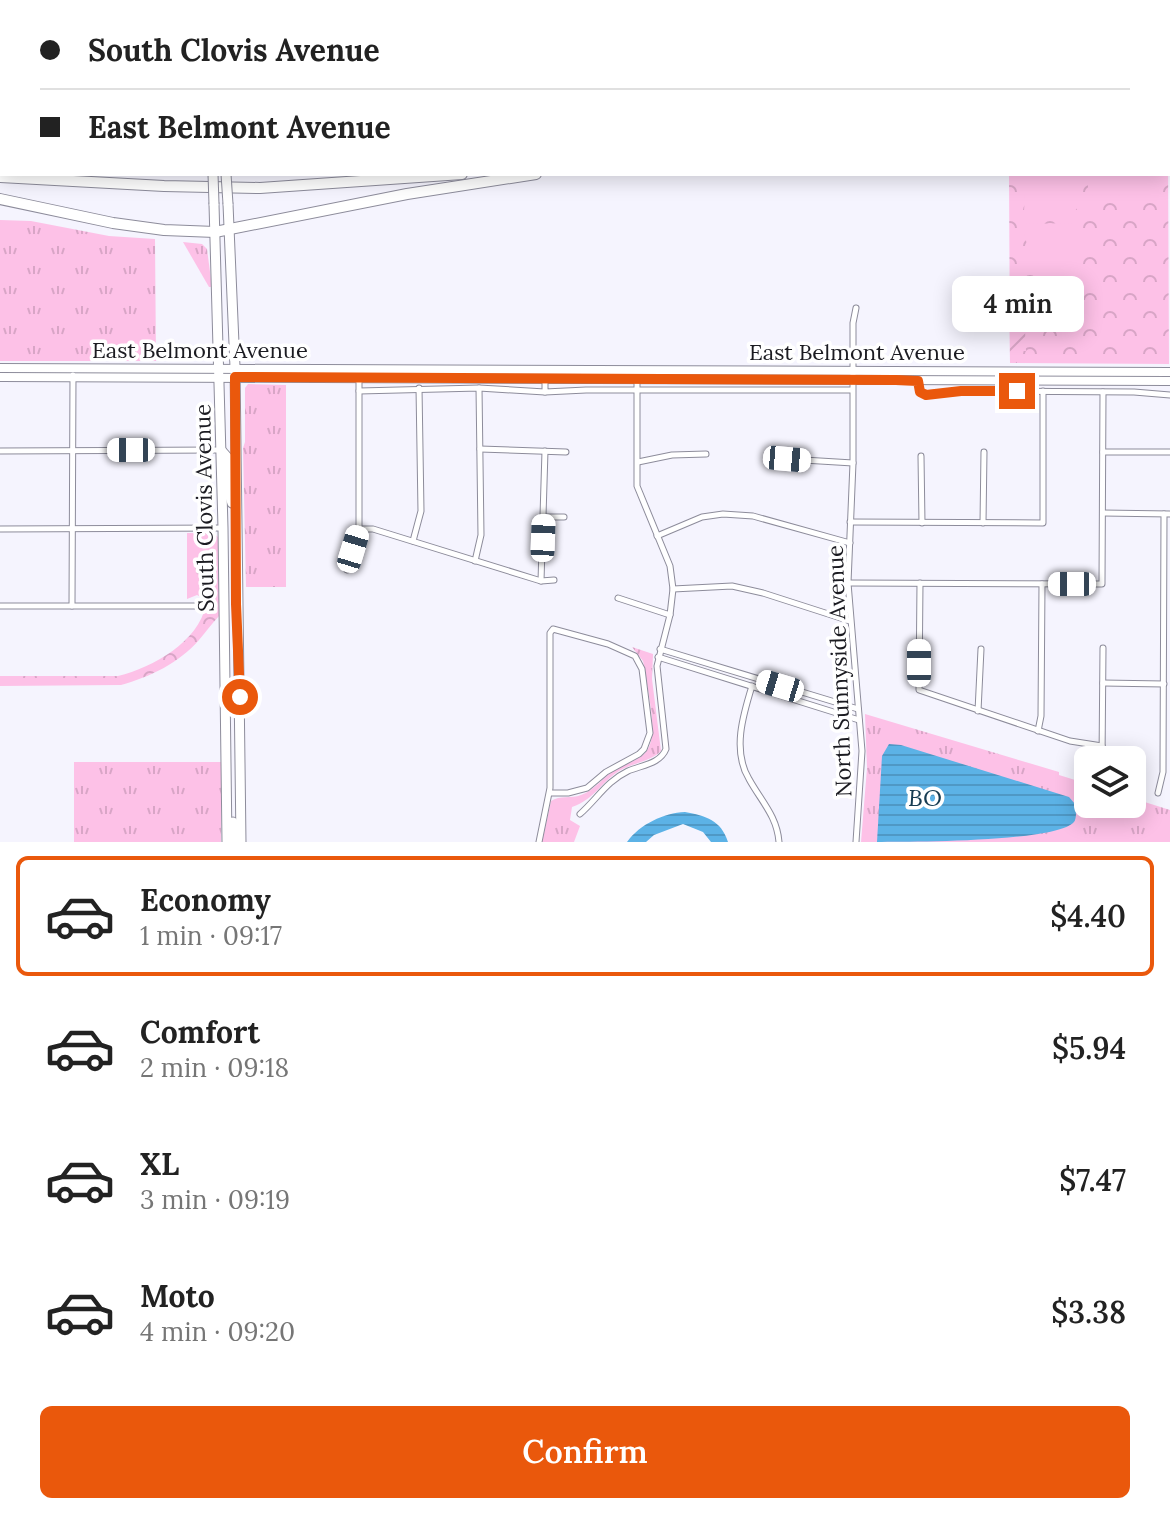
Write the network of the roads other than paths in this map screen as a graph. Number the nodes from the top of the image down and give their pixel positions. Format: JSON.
{"nodes":[{"id":1,"x":213,"y":176,"type":"edge"},
{"id":2,"x":226,"y":176,"type":"edge"},
{"id":3,"x":433,"y":176,"type":"edge"},
{"id":4,"x":523,"y":176,"type":"edge"},
{"id":5,"x":0,"y":177,"type":"edge"},
{"id":6,"x":0,"y":199,"type":"edge"},
{"id":7,"x":229,"y":231,"type":"junction"},
{"id":8,"x":215,"y":232,"type":"junction"},
{"id":9,"x":856,"y":308,"type":"dead end"},
{"id":10,"x":0,"y":368,"type":"edge"},
{"id":11,"x":1035,"y":371,"type":"junction"},
{"id":12,"x":73,"y":372,"type":"junction"},
{"id":13,"x":219,"y":372,"type":"junction"},
{"id":14,"x":235,"y":372,"type":"junction"},
{"id":15,"x":545,"y":374,"type":"junction"},
{"id":16,"x":852,"y":375,"type":"junction"},
{"id":17,"x":0,"y":377,"type":"edge"},
{"id":18,"x":1167,"y":377,"type":"edge"},
{"id":19,"x":359,"y":378,"type":"junction"},
{"id":20,"x":637,"y":379,"type":"junction"},
{"id":21,"x":918,"y":381,"type":"junction"},
{"id":22,"x":974,"y":381,"type":"junction"},
{"id":23,"x":419,"y":388,"type":"junction"},
{"id":24,"x":479,"y":388,"type":"junction"},
{"id":25,"x":637,"y":390,"type":"junction"},
{"id":26,"x":852,"y":390,"type":"junction"},
{"id":27,"x":359,"y":391,"type":"junction"},
{"id":28,"x":1043,"y":391,"type":"junction"},
{"id":29,"x":545,"y":392,"type":"junction"},
{"id":30,"x":1103,"y":392,"type":"junction"},
{"id":31,"x":1167,"y":395,"type":"edge"},
{"id":32,"x":480,"y":449,"type":"junction"},
{"id":33,"x":221,"y":450,"type":"junction"},
{"id":34,"x":0,"y":451,"type":"edge"},
{"id":35,"x":72,"y":451,"type":"junction"},
{"id":36,"x":545,"y":451,"type":"junction"},
{"id":37,"x":566,"y":452,"type":"dead end"},
{"id":38,"x":984,"y":452,"type":"dead end"},
{"id":39,"x":1103,"y":452,"type":"junction"},
{"id":40,"x":1170,"y":452,"type":"edge"},
{"id":41,"x":706,"y":454,"type":"dead end"},
{"id":42,"x":921,"y":456,"type":"dead end"},
{"id":43,"x":787,"y":459,"type":"dead end"},
{"id":44,"x":638,"y":462,"type":"junction"},
{"id":45,"x":853,"y":463,"type":"junction"},
{"id":46,"x":222,"y":485,"type":"junction"},
{"id":47,"x":1103,"y":513,"type":"junction"},
{"id":48,"x":235,"y":514,"type":"junction"},
{"id":49,"x":1167,"y":514,"type":"edge"},
{"id":50,"x":543,"y":517,"type":"junction"},
{"id":51,"x":564,"y":517,"type":"dead end"},
{"id":52,"x":850,"y":522,"type":"junction"},
{"id":53,"x":922,"y":523,"type":"junction"},
{"id":54,"x":983,"y":523,"type":"junction"},
{"id":55,"x":223,"y":528,"type":"junction"},
{"id":56,"x":0,"y":529,"type":"edge"},
{"id":57,"x":72,"y":529,"type":"junction"},
{"id":58,"x":359,"y":529,"type":"junction"},
{"id":59,"x":657,"y":536,"type":"junction"},
{"id":60,"x":413,"y":541,"type":"junction"},
{"id":61,"x":850,"y":543,"type":"junction"},
{"id":62,"x":236,"y":557,"type":"junction"},
{"id":63,"x":475,"y":561,"type":"junction"},
{"id":64,"x":347,"y":570,"type":"dead end"},
{"id":65,"x":1167,"y":574,"type":"edge"},
{"id":66,"x":554,"y":580,"type":"dead end"},
{"id":67,"x":541,"y":581,"type":"junction"},
{"id":68,"x":848,"y":583,"type":"junction"},
{"id":69,"x":920,"y":583,"type":"junction"},
{"id":70,"x":1042,"y":584,"type":"junction"},
{"id":71,"x":673,"y":589,"type":"junction"},
{"id":72,"x":618,"y":598,"type":"dead end"},
{"id":73,"x":0,"y":606,"type":"edge"},
{"id":74,"x":72,"y":606,"type":"junction"},
{"id":75,"x":196,"y":606,"type":"dead end"},
{"id":76,"x":670,"y":615,"type":"junction"},
{"id":77,"x":850,"y":621,"type":"junction"},
{"id":78,"x":1167,"y":636,"type":"edge"},
{"id":79,"x":1103,"y":648,"type":"dead end"},
{"id":80,"x":660,"y":649,"type":"junction"},
{"id":81,"x":981,"y":649,"type":"dead end"},
{"id":82,"x":658,"y":657,"type":"junction"},
{"id":83,"x":755,"y":678,"type":"junction"},
{"id":84,"x":1103,"y":683,"type":"junction"},
{"id":85,"x":1164,"y":684,"type":"junction"},
{"id":86,"x":752,"y":687,"type":"junction"},
{"id":87,"x":858,"y":709,"type":"junction"},
{"id":88,"x":978,"y":711,"type":"junction"},
{"id":89,"x":859,"y":720,"type":"junction"},
{"id":90,"x":1038,"y":731,"type":"junction"},
{"id":91,"x":1102,"y":746,"type":"joint"},
{"id":92,"x":1166,"y":772,"type":"edge"},
{"id":93,"x":227,"y":791,"type":"junction"},
{"id":94,"x":549,"y":793,"type":"junction"},
{"id":95,"x":1158,"y":793,"type":"dead end"},
{"id":96,"x":580,"y":814,"type":"dead end"},
{"id":97,"x":227,"y":842,"type":"edge"},
{"id":98,"x":233,"y":842,"type":"edge"},
{"id":99,"x":241,"y":842,"type":"edge"},
{"id":100,"x":539,"y":842,"type":"edge"},
{"id":101,"x":779,"y":842,"type":"edge"},
{"id":102,"x":856,"y":842,"type":"edge"}],
"edges":[{"from":1,"to":8,"type":"main road","name":"South Clovis Avenue","bridge":true},
{"from":2,"to":7,"type":"main road","name":"South Clovis Avenue","bridge":true},
{"from":3,"to":5,"type":"highway"},
{"from":4,"to":7,"type":"highway"},
{"from":6,"to":8,"type":"highway"},
{"from":7,"to":8,"type":"highway"},
{"from":7,"to":14,"type":"main road","name":"South Clovis Avenue"},
{"from":8,"to":13,"type":"main road","name":"South Clovis Avenue"},
{"from":9,"to":16,"type":"street","name":"North Sunnyside Avenue"},
{"from":10,"to":12,"type":"street","name":"East Belmont Avenue"},
{"from":11,"to":16,"type":"street","name":"East Belmont Avenue"},
{"from":11,"to":18,"type":"street","name":"East Belmont Avenue"},
{"from":11,"to":22,"type":"street"},
{"from":12,"to":13,"type":"street","name":"East Belmont Avenue"},
{"from":12,"to":17,"type":"street","name":"East Belmont Avenue"},
{"from":12,"to":35,"type":"street"},
{"from":13,"to":14,"type":"street","name":"East Belmont Avenue"},
{"from":13,"to":33,"type":"main road","name":"South Clovis Avenue"},
{"from":14,"to":15,"type":"street","name":"East Belmont Avenue"},
{"from":14,"to":19,"type":"street","name":"East Belmont Avenue"},
{"from":14,"to":48,"type":"main road","name":"South Clovis Avenue"},
{"from":15,"to":16,"type":"street","name":"East Belmont Avenue"},
{"from":15,"to":19,"type":"street","name":"East Belmont Avenue"},
{"from":15,"to":20,"type":"street","name":"East Belmont Avenue"},
{"from":15,"to":29,"type":"street"},
{"from":16,"to":20,"type":"street","name":"East Belmont Avenue"},
{"from":16,"to":21,"type":"street","name":"East Belmont Avenue"},
{"from":16,"to":26,"type":"street","name":"North Sunnyside Avenue"},
{"from":18,"to":22,"type":"street","name":"East Belmont Avenue"},
{"from":18,"to":31,"type":"street"},
{"from":19,"to":27,"type":"street"},
{"from":20,"to":25,"type":"street"},
{"from":21,"to":22,"type":"street","name":"East Belmont Avenue"},
{"from":21,"to":28,"type":"street","name":"East Belmont Avenue"},
{"from":23,"to":24,"type":"street","name":"East Belmont Avenue"},
{"from":23,"to":27,"type":"street","name":"East Belmont Avenue"},
{"from":23,"to":60,"type":"street"},
{"from":24,"to":29,"type":"street","name":"East Belmont Avenue"},
{"from":24,"to":32,"type":"street"},
{"from":25,"to":26,"type":"street","name":"East Belmont Avenue"},
{"from":25,"to":29,"type":"street","name":"East Belmont Avenue"},
{"from":25,"to":44,"type":"street"},
{"from":26,"to":45,"type":"street","name":"North Sunnyside Avenue"},
{"from":27,"to":58,"type":"street"},
{"from":28,"to":30,"type":"street","name":"East Belmont Avenue"},
{"from":28,"to":54,"type":"street"},
{"from":30,"to":31,"type":"street","name":"East Belmont Avenue"},
{"from":30,"to":39,"type":"street"},
{"from":32,"to":36,"type":"street"},
{"from":32,"to":63,"type":"street"},
{"from":33,"to":35,"type":"street"},
{"from":33,"to":46,"type":"main road","name":"South Clovis Avenue"},
{"from":33,"to":48,"type":"main road"},
{"from":34,"to":35,"type":"street"},
{"from":35,"to":57,"type":"street"},
{"from":36,"to":37,"type":"street"},
{"from":36,"to":50,"type":"street"},
{"from":38,"to":54,"type":"street"},
{"from":39,"to":40,"type":"street"},
{"from":39,"to":47,"type":"street"},
{"from":41,"to":44,"type":"street"},
{"from":42,"to":53,"type":"street"},
{"from":43,"to":45,"type":"street"},
{"from":44,"to":59,"type":"street"},
{"from":45,"to":52,"type":"street","name":"North Sunnyside Avenue"},
{"from":46,"to":55,"type":"main road","name":"South Clovis Avenue"},
{"from":46,"to":62,"type":"main road"},
{"from":47,"to":49,"type":"street"},
{"from":47,"to":70,"type":"street"},
{"from":48,"to":62,"type":"main road","name":"South Clovis Avenue"},
{"from":49,"to":65,"type":"street"},
{"from":50,"to":51,"type":"street"},
{"from":50,"to":67,"type":"street"},
{"from":52,"to":53,"type":"street"},
{"from":52,"to":61,"type":"street","name":"North Sunnyside Avenue"},
{"from":53,"to":54,"type":"street"},
{"from":55,"to":57,"type":"street"},
{"from":55,"to":93,"type":"main road","name":"South Clovis Avenue"},
{"from":56,"to":57,"type":"street"},
{"from":57,"to":74,"type":"street"},
{"from":58,"to":60,"type":"street"},
{"from":58,"to":64,"type":"street"},
{"from":59,"to":61,"type":"street"},
{"from":59,"to":71,"type":"street"},
{"from":60,"to":63,"type":"street"},
{"from":61,"to":68,"type":"street","name":"North Sunnyside Avenue"},
{"from":62,"to":99,"type":"main road","name":"South Clovis Avenue"},
{"from":63,"to":67,"type":"street"},
{"from":65,"to":78,"type":"street"},
{"from":66,"to":67,"type":"street"},
{"from":68,"to":69,"type":"street"},
{"from":68,"to":77,"type":"street","name":"North Sunnyside Avenue"},
{"from":69,"to":70,"type":"street"},
{"from":69,"to":88,"type":"street"},
{"from":70,"to":90,"type":"street"},
{"from":71,"to":76,"type":"street"},
{"from":71,"to":77,"type":"street"},
{"from":72,"to":76,"type":"street"},
{"from":73,"to":74,"type":"street"},
{"from":74,"to":75,"type":"street"},
{"from":76,"to":80,"type":"street"},
{"from":77,"to":87,"type":"street","name":"North Sunnyside Avenue"},
{"from":78,"to":85,"type":"street"},
{"from":79,"to":84,"type":"street"},
{"from":80,"to":82,"type":"street"},
{"from":80,"to":83,"type":"street"},
{"from":81,"to":88,"type":"street"},
{"from":82,"to":86,"type":"street"},
{"from":82,"to":96,"type":"street"},
{"from":83,"to":86,"type":"street"},
{"from":83,"to":87,"type":"street"},
{"from":84,"to":85,"type":"street"},
{"from":84,"to":91,"type":"street"},
{"from":85,"to":92,"type":"street"},
{"from":86,"to":89,"type":"street"},
{"from":86,"to":101,"type":"street"},
{"from":87,"to":89,"type":"street","name":"North Sunnyside Avenue"},
{"from":88,"to":90,"type":"street"},
{"from":89,"to":102,"type":"street","name":"North Sunnyside Avenue"},
{"from":90,"to":91,"type":"street"},
{"from":92,"to":95,"type":"street"},
{"from":93,"to":97,"type":"main road","name":"South Clovis Avenue"},
{"from":93,"to":98,"type":"main road"},
{"from":94,"to":94,"type":"street"},
{"from":94,"to":100,"type":"street"}]}
